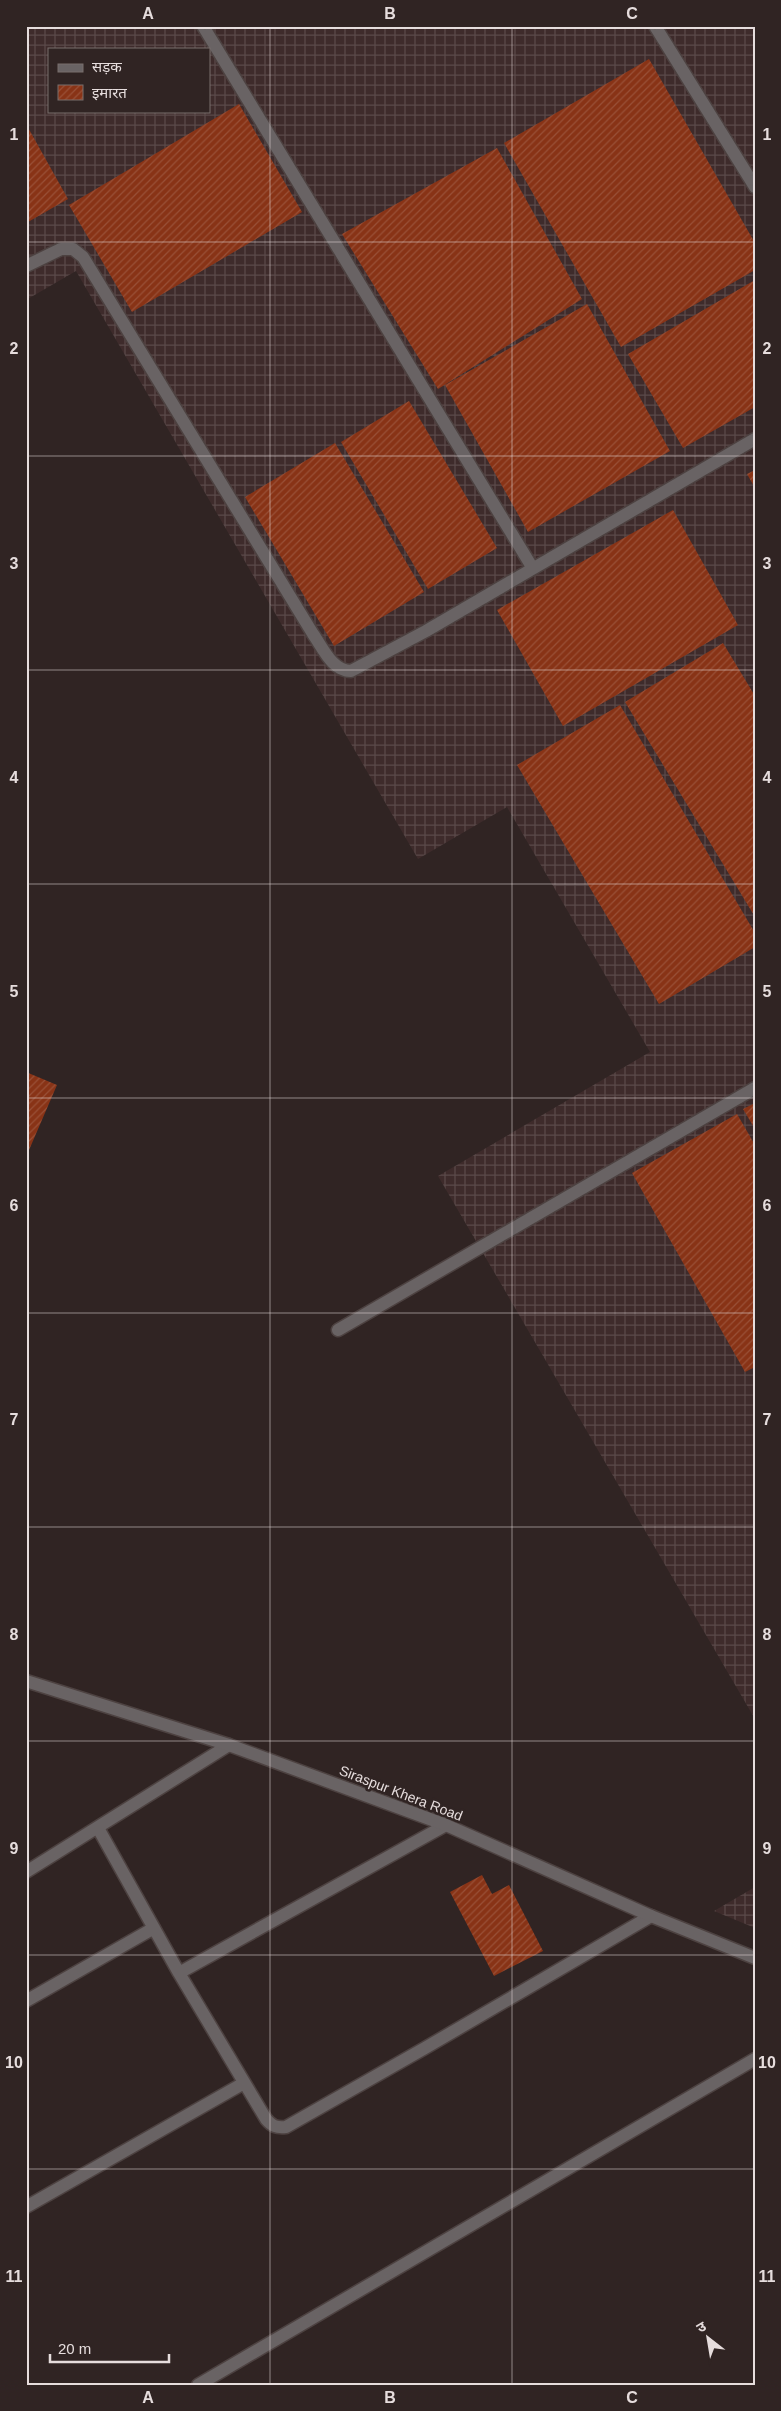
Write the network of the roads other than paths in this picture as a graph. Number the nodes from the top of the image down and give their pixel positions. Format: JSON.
{"nodes":[{"id":1,"x":203,"y":26,"type":"edge"},
{"id":2,"x":655,"y":26,"type":"edge"},
{"id":3,"x":755,"y":187,"type":"edge"},
{"id":4,"x":26,"y":266,"type":"edge"},
{"id":5,"x":755,"y":439,"type":"edge"},
{"id":6,"x":532,"y":567,"type":"junction"},
{"id":7,"x":755,"y":1088,"type":"edge"},
{"id":8,"x":338,"y":1330,"type":"dead end"},
{"id":9,"x":26,"y":1681,"type":"edge"},
{"id":10,"x":229,"y":1745,"type":"junction"},
{"id":11,"x":446,"y":1824,"type":"junction"},
{"id":12,"x":98,"y":1828,"type":"junction"},
{"id":13,"x":26,"y":1872,"type":"edge"},
{"id":14,"x":651,"y":1916,"type":"junction"},
{"id":15,"x":154,"y":1928,"type":"junction"},
{"id":16,"x":755,"y":1958,"type":"edge"},
{"id":17,"x":179,"y":1973,"type":"junction"},
{"id":18,"x":26,"y":2001,"type":"edge"},
{"id":19,"x":755,"y":2059,"type":"edge"},
{"id":20,"x":244,"y":2083,"type":"junction"},
{"id":21,"x":26,"y":2208,"type":"edge"},
{"id":22,"x":198,"y":2385,"type":"edge"}],
"edges":[{"from":1,"to":6,"type":"street"},
{"from":2,"to":3,"type":"street"},
{"from":4,"to":6,"type":"street"},
{"from":5,"to":6,"type":"street"},
{"from":7,"to":8,"type":"street"},
{"from":9,"to":10,"type":"street","name":"Siraspur Khera Road"},
{"from":10,"to":11,"type":"street","name":"Siraspur Khera Road"},
{"from":10,"to":12,"type":"street"},
{"from":11,"to":14,"type":"street","name":"Siraspur Khera Road"},
{"from":11,"to":17,"type":"street"},
{"from":12,"to":13,"type":"street"},
{"from":12,"to":15,"type":"street"},
{"from":14,"to":16,"type":"street","name":"Siraspur Khera Road"},
{"from":14,"to":20,"type":"street"},
{"from":15,"to":17,"type":"street"},
{"from":15,"to":18,"type":"street"},
{"from":17,"to":20,"type":"street"},
{"from":19,"to":22,"type":"street"},
{"from":20,"to":21,"type":"street"}]}
